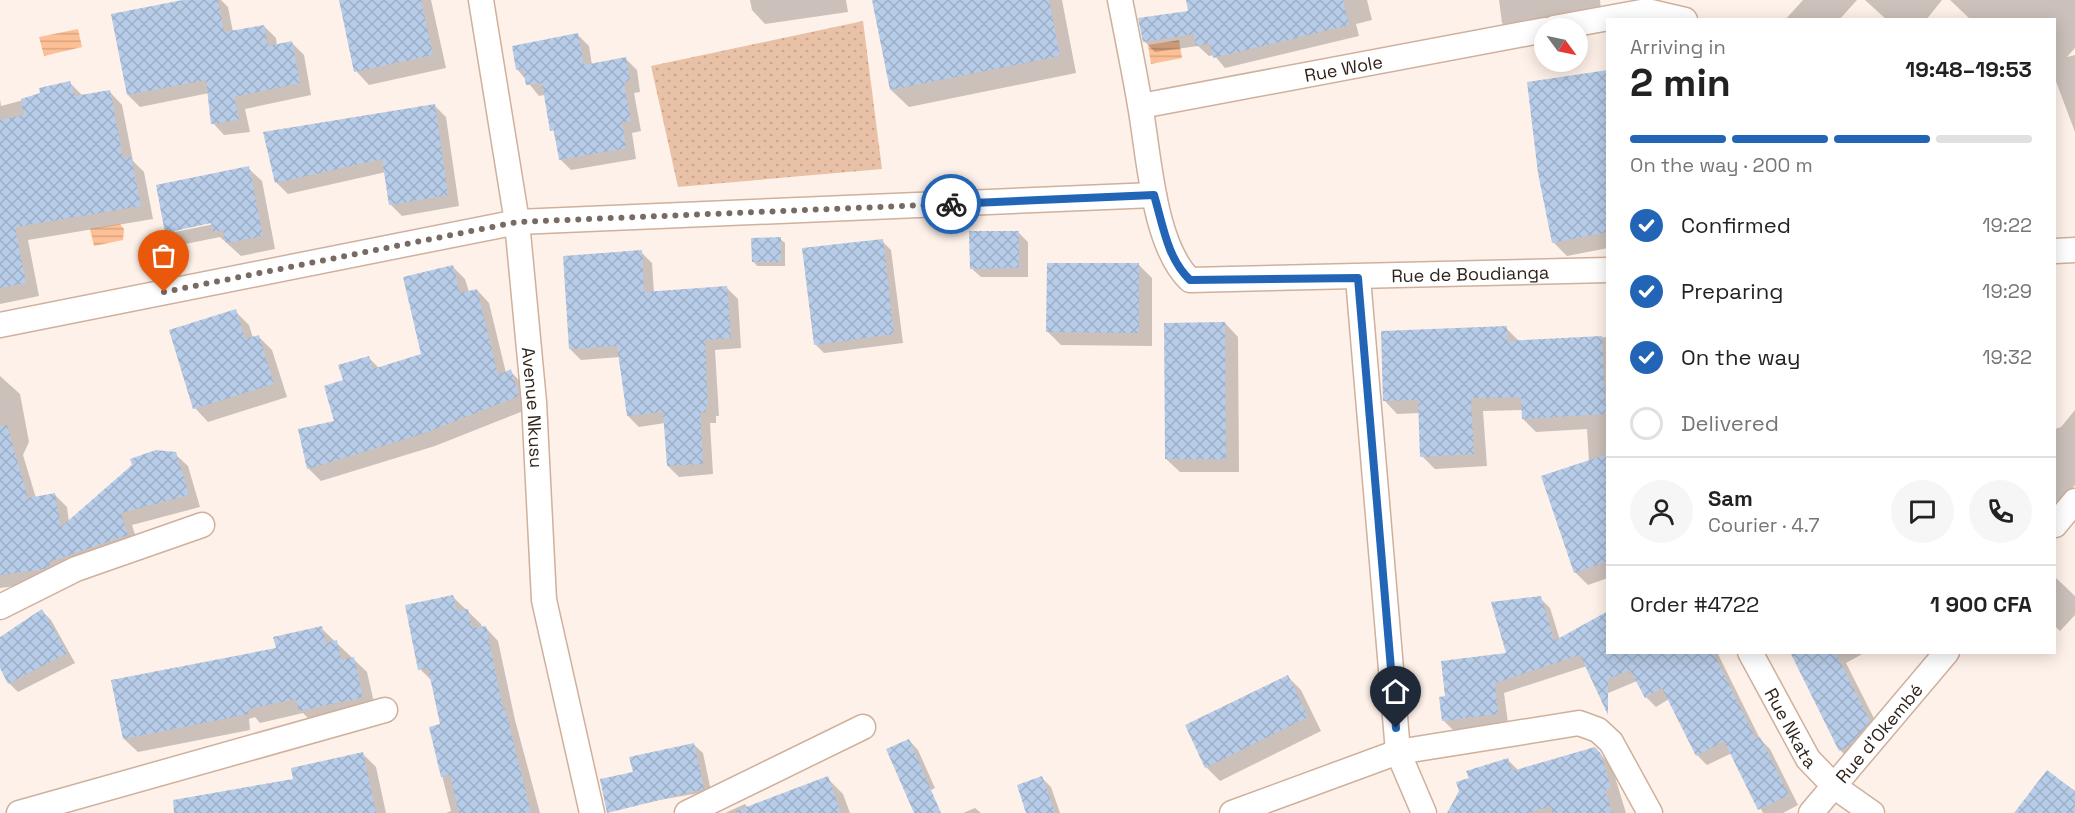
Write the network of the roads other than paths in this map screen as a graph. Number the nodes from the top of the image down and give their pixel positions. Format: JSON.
{"nodes":[{"id":1,"x":481,"y":0,"type":"edge"},
{"id":2,"x":1120,"y":0,"type":"edge"},
{"id":3,"x":1606,"y":18,"type":"edge"},
{"id":4,"x":1609,"y":18,"type":"edge"},
{"id":5,"x":1677,"y":18,"type":"edge"},
{"id":6,"x":1588,"y":22,"type":"edge"},
{"id":7,"x":1534,"y":32,"type":"edge"},
{"id":8,"x":1141,"y":106,"type":"junction"},
{"id":9,"x":1154,"y":195,"type":"junction"},
{"id":10,"x":517,"y":222,"type":"junction"},
{"id":11,"x":2075,"y":250,"type":"edge"},
{"id":12,"x":2056,"y":251,"type":"edge"},
{"id":13,"x":1606,"y":270,"type":"edge"},
{"id":14,"x":1358,"y":278,"type":"junction"},
{"id":15,"x":0,"y":325,"type":"edge"},
{"id":16,"x":2075,"y":501,"type":"edge"},
{"id":17,"x":2056,"y":524,"type":"edge"},
{"id":18,"x":202,"y":525,"type":"dead end"},
{"id":19,"x":0,"y":607,"type":"edge"},
{"id":20,"x":1751,"y":654,"type":"edge"},
{"id":21,"x":1945,"y":654,"type":"edge"},
{"id":22,"x":386,"y":710,"type":"dead end"},
{"id":23,"x":863,"y":727,"type":"dead end"},
{"id":24,"x":1398,"y":752,"type":"junction"},
{"id":25,"x":1835,"y":787,"type":"junction"},
{"id":26,"x":19,"y":813,"type":"edge"},
{"id":27,"x":592,"y":813,"type":"edge"},
{"id":28,"x":687,"y":813,"type":"edge"},
{"id":29,"x":1232,"y":813,"type":"edge"},
{"id":30,"x":1424,"y":813,"type":"edge"},
{"id":31,"x":1650,"y":813,"type":"edge"},
{"id":32,"x":1811,"y":813,"type":"edge"},
{"id":33,"x":1872,"y":813,"type":"edge"}],
"edges":[{"from":1,"to":10,"type":"street","name":"Avenue Nkusu"},
{"from":2,"to":8,"type":"street","name":"Rue de Boudianga"},
{"from":3,"to":6,"type":"street"},
{"from":4,"to":5,"type":"street"},
{"from":7,"to":8,"type":"street","name":"Rue Wole"},
{"from":8,"to":9,"type":"street","name":"Rue de Boudianga"},
{"from":9,"to":10,"type":"street"},
{"from":9,"to":14,"type":"street","name":"Rue de Boudianga"},
{"from":10,"to":15,"type":"street"},
{"from":10,"to":27,"type":"street","name":"Avenue Nkusu"},
{"from":11,"to":12,"type":"street"},
{"from":13,"to":14,"type":"street","name":"Rue de Boudianga"},
{"from":14,"to":24,"type":"street"},
{"from":16,"to":17,"type":"street"},
{"from":18,"to":19,"type":"street"},
{"from":20,"to":25,"type":"street","name":"Rue Nkata"},
{"from":21,"to":25,"type":"street","name":"Rue d'Okembé"},
{"from":22,"to":26,"type":"street"},
{"from":23,"to":28,"type":"street"},
{"from":24,"to":29,"type":"street"},
{"from":24,"to":30,"type":"street"},
{"from":24,"to":31,"type":"street"},
{"from":25,"to":32,"type":"street","name":"Rue d'Okembé"},
{"from":25,"to":33,"type":"street","name":"Rue Nkata"}]}
